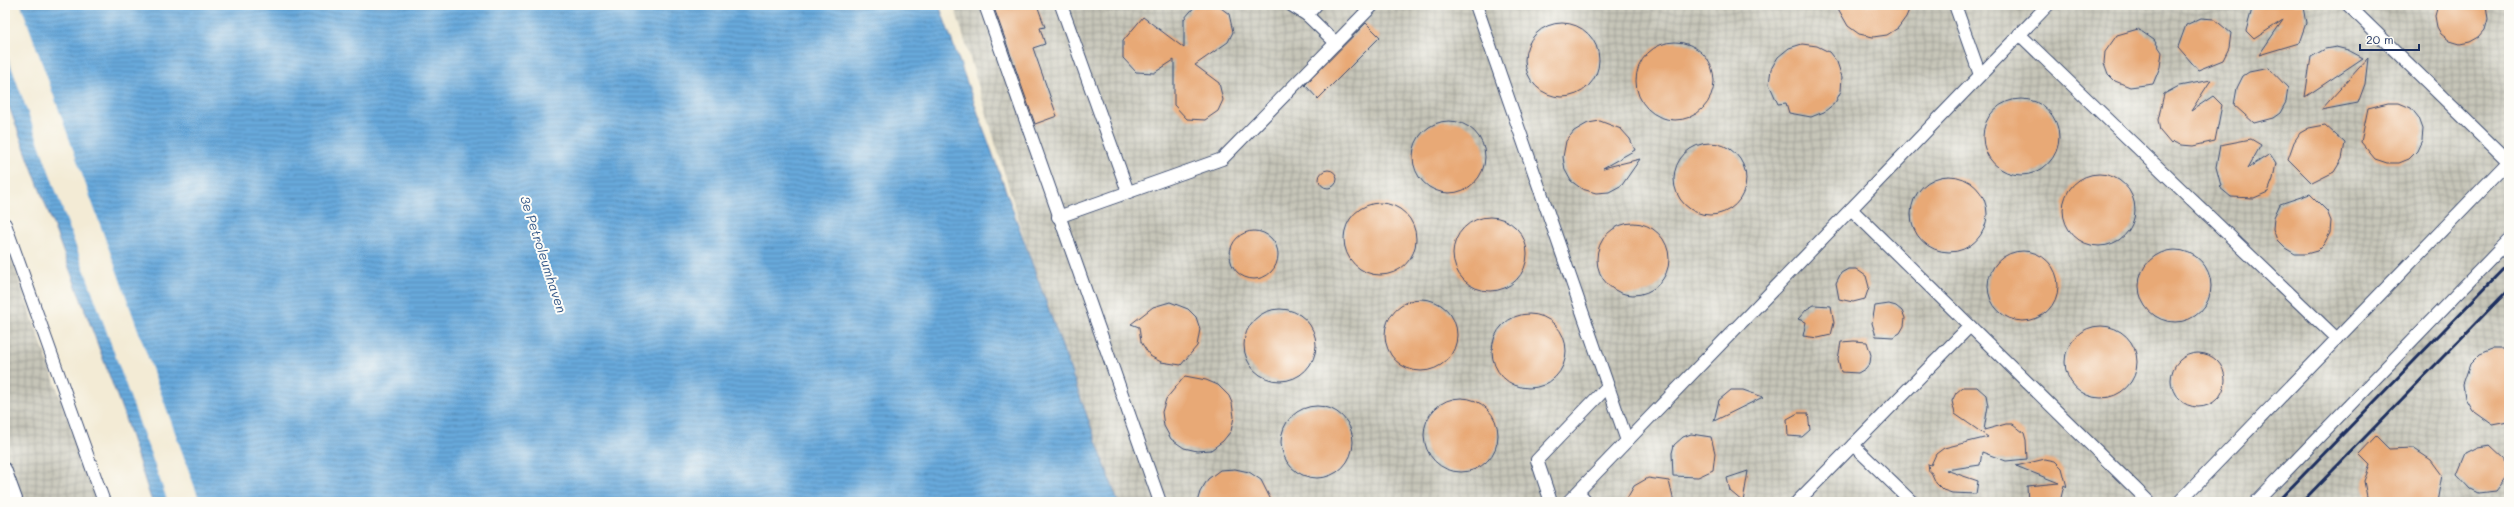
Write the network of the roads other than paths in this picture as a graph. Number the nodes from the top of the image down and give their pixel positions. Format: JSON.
{"nodes":[{"id":1,"x":985,"y":5,"type":"edge"},
{"id":2,"x":1061,"y":5,"type":"edge"},
{"id":3,"x":1291,"y":5,"type":"edge"},
{"id":4,"x":1316,"y":5,"type":"edge"},
{"id":5,"x":1373,"y":5,"type":"edge"},
{"id":6,"x":1476,"y":5,"type":"edge"},
{"id":7,"x":1955,"y":5,"type":"edge"},
{"id":8,"x":2048,"y":5,"type":"edge"},
{"id":9,"x":2348,"y":5,"type":"edge"},
{"id":10,"x":1307,"y":15,"type":"junction"},
{"id":11,"x":2019,"y":34,"type":"junction"},
{"id":12,"x":1336,"y":43,"type":"junction"},
{"id":13,"x":1980,"y":76,"type":"junction"},
{"id":14,"x":2509,"y":161,"type":"edge"},
{"id":15,"x":1128,"y":192,"type":"junction"},
{"id":16,"x":1851,"y":209,"type":"junction"},
{"id":17,"x":1058,"y":217,"type":"junction"},
{"id":18,"x":5,"y":224,"type":"edge"},
{"id":19,"x":2509,"y":240,"type":"edge"},
{"id":20,"x":1970,"y":326,"type":"junction"},
{"id":21,"x":2337,"y":339,"type":"junction"},
{"id":22,"x":1608,"y":386,"type":"junction"},
{"id":23,"x":1627,"y":441,"type":"junction"},
{"id":24,"x":1854,"y":445,"type":"junction"},
{"id":25,"x":5,"y":469,"type":"edge"},
{"id":26,"x":1578,"y":492,"type":"junction"},
{"id":27,"x":17,"y":502,"type":"edge"},
{"id":28,"x":104,"y":502,"type":"edge"},
{"id":29,"x":1160,"y":502,"type":"edge"},
{"id":30,"x":1551,"y":502,"type":"edge"},
{"id":31,"x":1568,"y":502,"type":"edge"},
{"id":32,"x":1587,"y":502,"type":"edge"},
{"id":33,"x":1797,"y":502,"type":"edge"},
{"id":34,"x":1912,"y":502,"type":"edge"},
{"id":35,"x":2150,"y":502,"type":"edge"},
{"id":36,"x":2179,"y":502,"type":"edge"},
{"id":37,"x":2256,"y":502,"type":"edge"}],
"edges":[{"from":1,"to":17,"type":"lane"},
{"from":2,"to":15,"type":"lane"},
{"from":3,"to":10,"type":"lane"},
{"from":4,"to":10,"type":"lane"},
{"from":5,"to":12,"type":"lane"},
{"from":6,"to":22,"type":"lane"},
{"from":7,"to":13,"type":"lane"},
{"from":8,"to":11,"type":"lane"},
{"from":9,"to":14,"type":"lane"},
{"from":10,"to":12,"type":"lane"},
{"from":11,"to":13,"type":"lane"},
{"from":11,"to":21,"type":"lane"},
{"from":12,"to":15,"type":"lane"},
{"from":13,"to":16,"type":"lane"},
{"from":14,"to":21,"type":"lane"},
{"from":15,"to":17,"type":"lane"},
{"from":16,"to":20,"type":"lane"},
{"from":16,"to":23,"type":"lane"},
{"from":17,"to":29,"type":"lane"},
{"from":18,"to":28,"type":"lane"},
{"from":19,"to":37,"type":"lane"},
{"from":20,"to":24,"type":"lane"},
{"from":20,"to":35,"type":"lane"},
{"from":21,"to":36,"type":"lane"},
{"from":22,"to":23,"type":"lane"},
{"from":22,"to":30,"type":"lane"},
{"from":23,"to":26,"type":"lane"},
{"from":24,"to":33,"type":"lane"},
{"from":24,"to":34,"type":"lane"},
{"from":25,"to":27,"type":"lane"},
{"from":26,"to":31,"type":"lane"},
{"from":26,"to":32,"type":"lane"}]}
